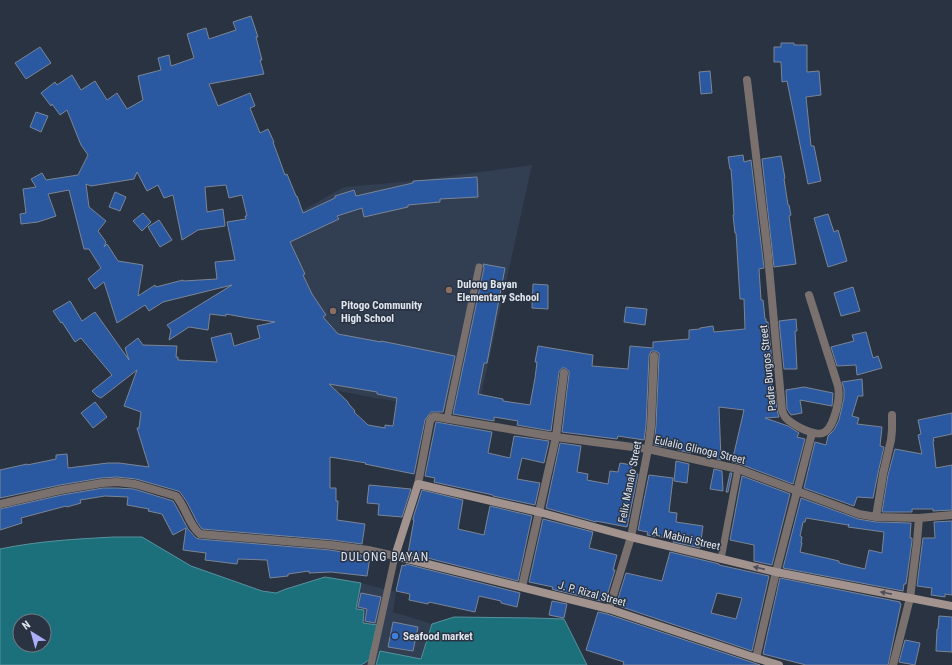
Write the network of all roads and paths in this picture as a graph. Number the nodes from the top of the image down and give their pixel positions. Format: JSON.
{"nodes":[{"id":1,"x":747,"y":80,"type":"dead end"},
{"id":2,"x":479,"y":267,"type":"dead end"},
{"id":3,"x":809,"y":295,"type":"dead end"},
{"id":4,"x":654,"y":356,"type":"dead end"},
{"id":5,"x":564,"y":373,"type":"dead end"},
{"id":6,"x":892,"y":414,"type":"dead end"},
{"id":7,"x":447,"y":419,"type":"junction"},
{"id":8,"x":812,"y":433,"type":"junction"},
{"id":9,"x":556,"y":437,"type":"junction"},
{"id":10,"x":648,"y":449,"type":"junction"},
{"id":11,"x":738,"y":469,"type":"junction"},
{"id":12,"x":418,"y":484,"type":"junction"},
{"id":13,"x":796,"y":491,"type":"junction"},
{"id":14,"x":0,"y":504,"type":"edge"},
{"id":15,"x":539,"y":512,"type":"junction"},
{"id":16,"x":952,"y":515,"type":"edge"},
{"id":17,"x":876,"y":516,"type":"junction"},
{"id":18,"x":919,"y":518,"type":"junction"},
{"id":19,"x":630,"y":537,"type":"junction"},
{"id":20,"x":395,"y":556,"type":"junction"},
{"id":21,"x":721,"y":559,"type":"junction"},
{"id":22,"x":776,"y":572,"type":"junction"},
{"id":23,"x":522,"y":587,"type":"junction"},
{"id":24,"x":910,"y":598,"type":"junction"},
{"id":25,"x":952,"y":606,"type":"edge"},
{"id":26,"x":609,"y":610,"type":"junction"},
{"id":27,"x":756,"y":658,"type":"junction"},
{"id":28,"x":371,"y":665,"type":"edge"},
{"id":29,"x":779,"y":665,"type":"edge"},
{"id":30,"x":893,"y":665,"type":"edge"}],
"edges":[{"from":1,"to":8,"type":"street","name":"Padre Burgos Street"},
{"from":2,"to":7,"type":"lane"},
{"from":3,"to":8,"type":"street"},
{"from":4,"to":10,"type":"street","name":"Felix Manalo Street"},
{"from":5,"to":9,"type":"street"},
{"from":6,"to":17,"type":"street"},
{"from":7,"to":9,"type":"street","name":"Eulalio Glinoga Street"},
{"from":7,"to":12,"type":"street","name":"Eulalio Glinoga Street"},
{"from":8,"to":13,"type":"street"},
{"from":9,"to":10,"type":"street","name":"Eulalio Glinoga Street"},
{"from":9,"to":15,"type":"street"},
{"from":10,"to":11,"type":"street","name":"Eulalio Glinoga Street"},
{"from":10,"to":19,"type":"street","name":"Felix Manalo Street"},
{"from":11,"to":13,"type":"street","name":"Eulalio Glinoga Street"},
{"from":11,"to":21,"type":"lane"},
{"from":12,"to":15,"type":"street","name":"A. Mabini Street"},
{"from":12,"to":20,"type":"street"},
{"from":13,"to":17,"type":"street","name":"Eulalio Glinoga Street"},
{"from":13,"to":22,"type":"street"},
{"from":14,"to":20,"type":"street"},
{"from":15,"to":19,"type":"street","name":"A. Mabini Street"},
{"from":15,"to":23,"type":"street"},
{"from":16,"to":18,"type":"street","name":"Eulalio Glinoga Street"},
{"from":17,"to":18,"type":"street","name":"Eulalio Glinoga Street"},
{"from":18,"to":24,"type":"street"},
{"from":19,"to":21,"type":"street","name":"A. Mabini Street"},
{"from":19,"to":26,"type":"street","name":"Felix Manalo Street"},
{"from":20,"to":23,"type":"street","name":"J. P. Rizal Street"},
{"from":20,"to":28,"type":"lane"},
{"from":22,"to":21,"type":"street","name":"A. Mabini Street","one_way":true},
{"from":24,"to":22,"type":"street","name":"A. Mabini Street","one_way":true},
{"from":22,"to":27,"type":"street"},
{"from":23,"to":26,"type":"street","name":"J. P. Rizal Street"},
{"from":24,"to":25,"type":"street","name":"A. Mabini Street"},
{"from":24,"to":30,"type":"street"},
{"from":26,"to":27,"type":"street","name":"J. P. Rizal Street"},
{"from":27,"to":29,"type":"street","name":"J. P. Rizal Street"}]}
